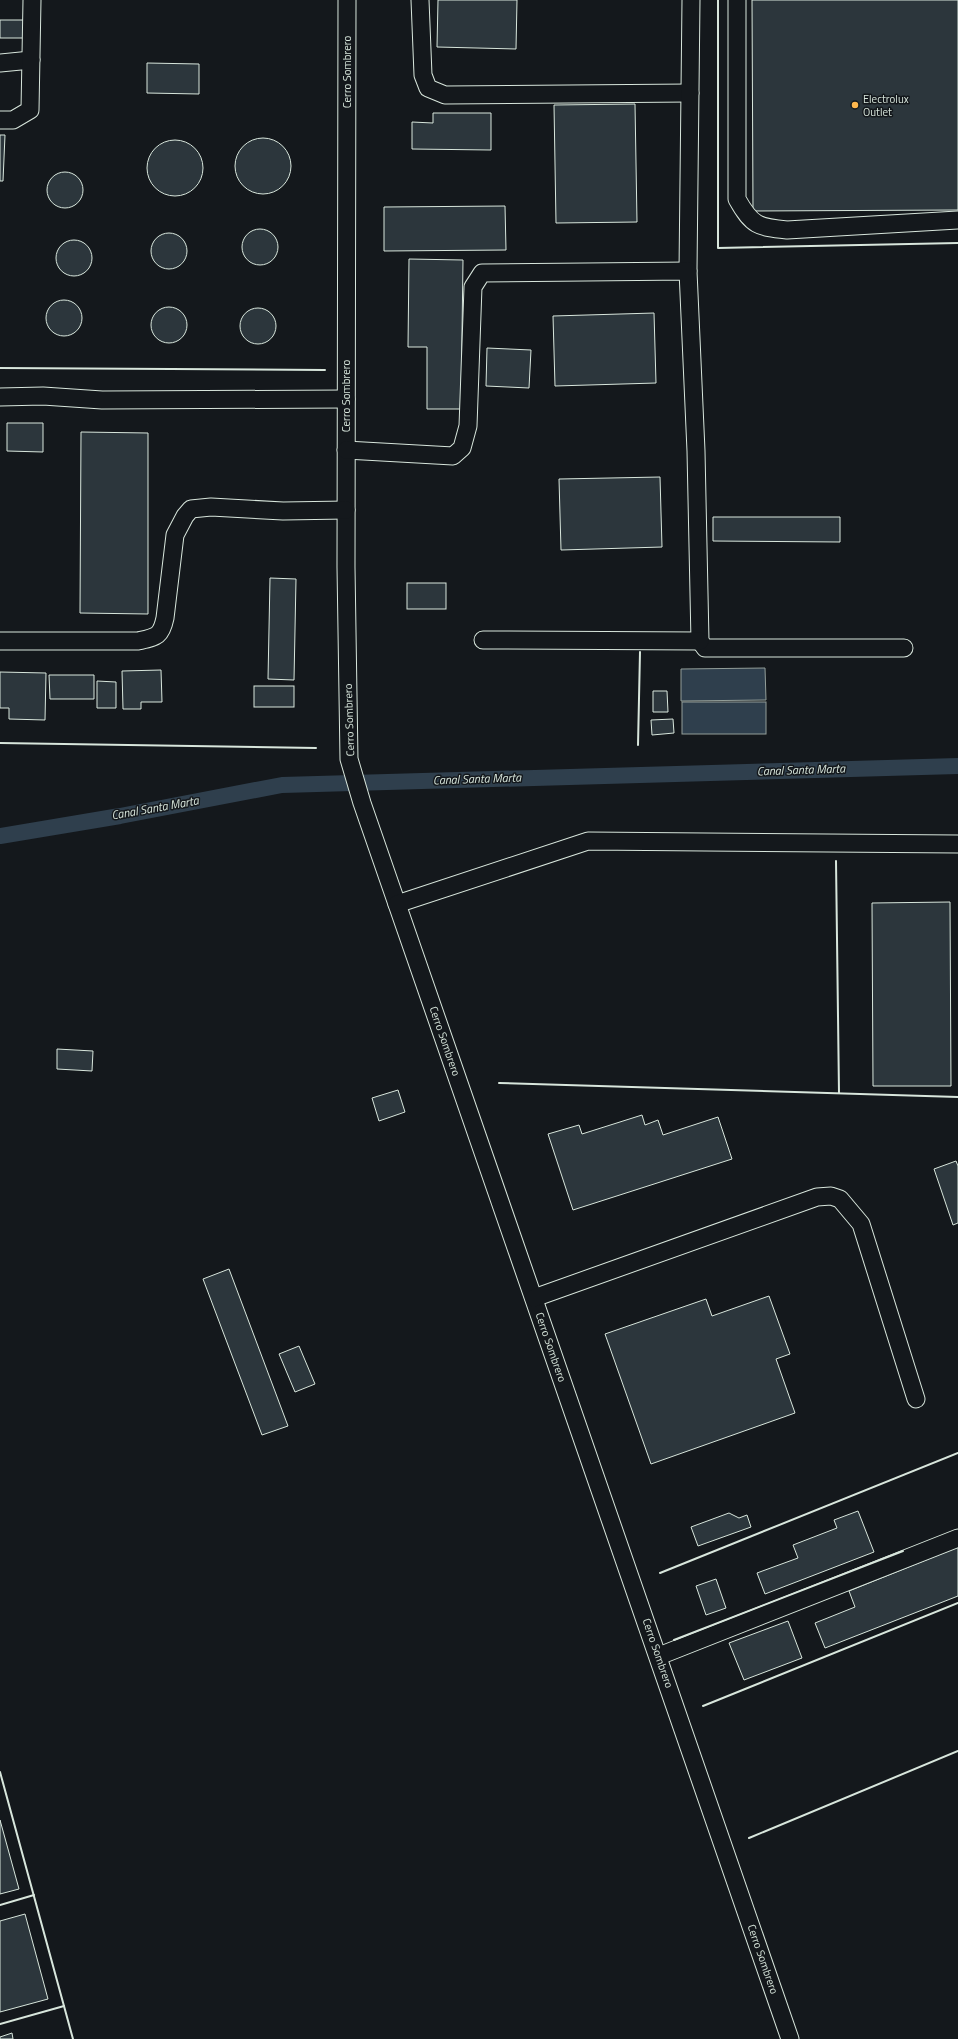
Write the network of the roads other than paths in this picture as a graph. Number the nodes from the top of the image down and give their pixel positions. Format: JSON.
{"nodes":[{"id":1,"x":32,"y":0,"type":"edge"},
{"id":2,"x":348,"y":0,"type":"edge"},
{"id":3,"x":420,"y":0,"type":"edge"},
{"id":4,"x":691,"y":0,"type":"edge"},
{"id":5,"x":737,"y":0,"type":"edge"},
{"id":6,"x":31,"y":60,"type":"junction"},
{"id":7,"x":0,"y":63,"type":"edge"},
{"id":8,"x":690,"y":92,"type":"junction"},
{"id":9,"x":0,"y":120,"type":"edge"},
{"id":10,"x":958,"y":220,"type":"edge"},
{"id":11,"x":688,"y":270,"type":"junction"},
{"id":12,"x":0,"y":397,"type":"edge"},
{"id":13,"x":346,"y":399,"type":"junction"},
{"id":14,"x":346,"y":450,"type":"junction"},
{"id":15,"x":346,"y":510,"type":"junction"},
{"id":16,"x":483,"y":640,"type":"dead end"},
{"id":17,"x":700,"y":640,"type":"junction"},
{"id":18,"x":0,"y":641,"type":"edge"},
{"id":19,"x":904,"y":648,"type":"dead end"},
{"id":20,"x":958,"y":844,"type":"edge"},
{"id":21,"x":397,"y":904,"type":"junction"},
{"id":22,"x":534,"y":1298,"type":"junction"},
{"id":23,"x":916,"y":1399,"type":"dead end"},
{"id":24,"x":958,"y":1538,"type":"edge"},
{"id":25,"x":659,"y":1656,"type":"junction"},
{"id":26,"x":790,"y":2039,"type":"edge"}],
"edges":[{"from":1,"to":6,"type":"street"},
{"from":2,"to":13,"type":"street","name":"Cerro Sombrero"},
{"from":3,"to":8,"type":"street"},
{"from":4,"to":8,"type":"street"},
{"from":5,"to":10,"type":"street"},
{"from":6,"to":7,"type":"street"},
{"from":6,"to":9,"type":"street"},
{"from":8,"to":11,"type":"street"},
{"from":11,"to":14,"type":"street"},
{"from":11,"to":17,"type":"street"},
{"from":12,"to":13,"type":"street"},
{"from":13,"to":14,"type":"street","name":"Cerro Sombrero"},
{"from":14,"to":15,"type":"street","name":"Cerro Sombrero"},
{"from":15,"to":18,"type":"street"},
{"from":15,"to":21,"type":"street","name":"Cerro Sombrero"},
{"from":16,"to":17,"type":"street"},
{"from":17,"to":19,"type":"street"},
{"from":20,"to":21,"type":"street"},
{"from":21,"to":22,"type":"street","name":"Cerro Sombrero"},
{"from":22,"to":23,"type":"street"},
{"from":22,"to":25,"type":"street","name":"Cerro Sombrero"},
{"from":24,"to":25,"type":"street"},
{"from":25,"to":26,"type":"street","name":"Cerro Sombrero"}]}
